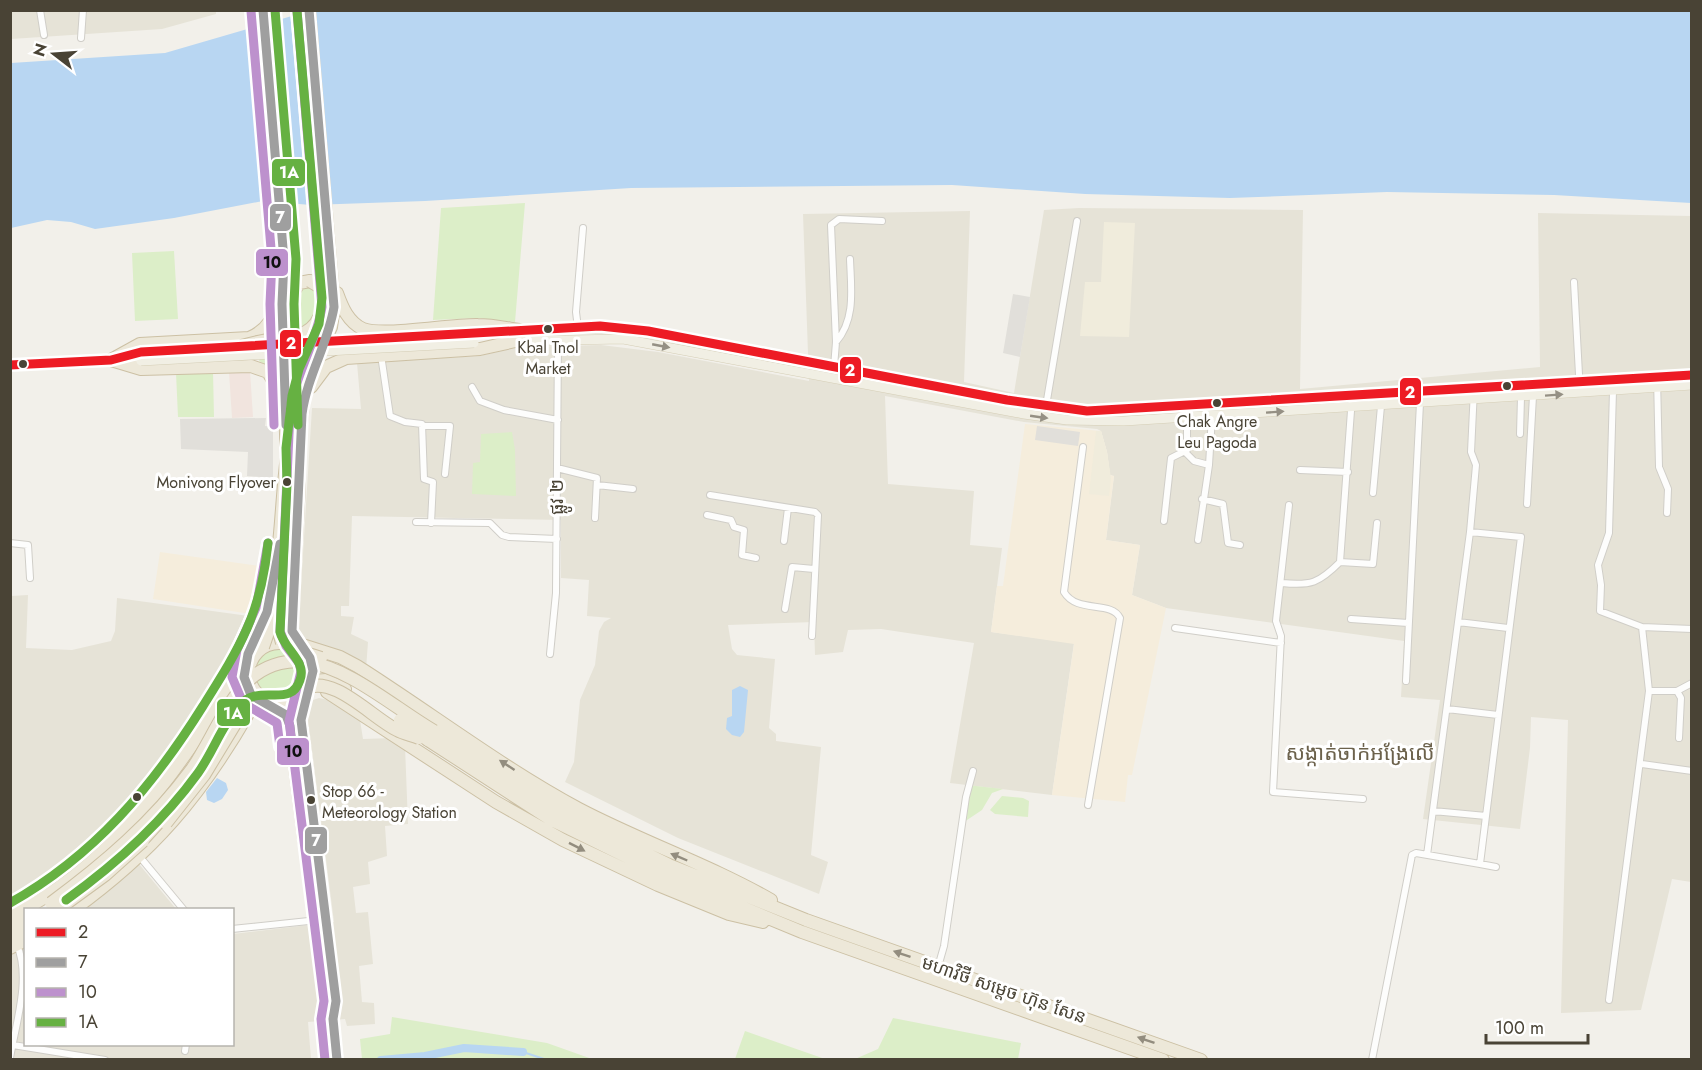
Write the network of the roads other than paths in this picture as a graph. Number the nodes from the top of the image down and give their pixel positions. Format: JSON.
{"nodes":[{"id":1,"x":40,"y":10,"type":"edge"},
{"id":2,"x":83,"y":10,"type":"edge"},
{"id":3,"x":263,"y":10,"type":"edge"},
{"id":4,"x":309,"y":10,"type":"edge"},
{"id":5,"x":44,"y":35,"type":"dead end"},
{"id":6,"x":81,"y":38,"type":"dead end"},
{"id":7,"x":882,"y":221,"type":"dead end"},
{"id":8,"x":1077,"y":221,"type":"dead end"},
{"id":9,"x":583,"y":228,"type":"dead end"},
{"id":10,"x":850,"y":259,"type":"dead end"},
{"id":11,"x":333,"y":282,"type":"junction"},
{"id":12,"x":1575,"y":282,"type":"dead end"},
{"id":13,"x":283,"y":284,"type":"junction"},
{"id":14,"x":579,"y":328,"type":"junction"},
{"id":15,"x":519,"y":335,"type":"junction"},
{"id":16,"x":474,"y":338,"type":"junction"},
{"id":17,"x":558,"y":340,"type":"junction"},
{"id":18,"x":836,"y":342,"type":"junction"},
{"id":19,"x":240,"y":343,"type":"junction"},
{"id":20,"x":381,"y":355,"type":"junction"},
{"id":21,"x":141,"y":356,"type":"junction"},
{"id":22,"x":111,"y":360,"type":"junction"},
{"id":23,"x":239,"y":364,"type":"junction"},
{"id":24,"x":10,"y":365,"type":"edge"},
{"id":25,"x":834,"y":368,"type":"junction"},
{"id":26,"x":1692,"y":375,"type":"edge"},
{"id":27,"x":1657,"y":377,"type":"junction"},
{"id":28,"x":892,"y":379,"type":"junction"},
{"id":29,"x":1579,"y":382,"type":"junction"},
{"id":30,"x":1692,"y":385,"type":"edge"},
{"id":31,"x":472,"y":387,"type":"dead end"},
{"id":32,"x":1657,"y":388,"type":"junction"},
{"id":33,"x":890,"y":389,"type":"junction"},
{"id":34,"x":1474,"y":389,"type":"junction"},
{"id":35,"x":1613,"y":391,"type":"junction"},
{"id":36,"x":1580,"y":393,"type":"junction"},
{"id":37,"x":1352,"y":396,"type":"junction"},
{"id":38,"x":1533,"y":396,"type":"junction"},
{"id":39,"x":1521,"y":397,"type":"junction"},
{"id":40,"x":1006,"y":400,"type":"junction"},
{"id":41,"x":1474,"y":400,"type":"junction"},
{"id":42,"x":1420,"y":403,"type":"junction"},
{"id":43,"x":1187,"y":406,"type":"junction"},
{"id":44,"x":1381,"y":406,"type":"junction"},
{"id":45,"x":1046,"y":407,"type":"junction"},
{"id":46,"x":1352,"y":407,"type":"junction"},
{"id":47,"x":286,"y":408,"type":"junction"},
{"id":48,"x":1004,"y":411,"type":"junction"},
{"id":49,"x":302,"y":414,"type":"junction"},
{"id":50,"x":1212,"y":416,"type":"junction"},
{"id":51,"x":1187,"y":417,"type":"junction"},
{"id":52,"x":558,"y":420,"type":"junction"},
{"id":53,"x":422,"y":426,"type":"junction"},
{"id":54,"x":1520,"y":434,"type":"dead end"},
{"id":55,"x":1083,"y":447,"type":"dead end"},
{"id":56,"x":1185,"y":452,"type":"junction"},
{"id":57,"x":294,"y":454,"type":"junction"},
{"id":58,"x":1209,"y":465,"type":"junction"},
{"id":59,"x":557,"y":468,"type":"junction"},
{"id":60,"x":1300,"y":470,"type":"dead end"},
{"id":61,"x":1348,"y":472,"type":"junction"},
{"id":62,"x":445,"y":474,"type":"dead end"},
{"id":63,"x":597,"y":485,"type":"junction"},
{"id":64,"x":633,"y":489,"type":"dead end"},
{"id":65,"x":1373,"y":493,"type":"dead end"},
{"id":66,"x":710,"y":495,"type":"dead end"},
{"id":67,"x":1202,"y":500,"type":"junction"},
{"id":68,"x":1527,"y":504,"type":"dead end"},
{"id":69,"x":1289,"y":505,"type":"dead end"},
{"id":70,"x":788,"y":508,"type":"junction"},
{"id":71,"x":1667,"y":513,"type":"dead end"},
{"id":72,"x":707,"y":515,"type":"dead end"},
{"id":73,"x":595,"y":518,"type":"dead end"},
{"id":74,"x":1164,"y":521,"type":"dead end"},
{"id":75,"x":416,"y":522,"type":"dead end"},
{"id":76,"x":431,"y":523,"type":"junction"},
{"id":77,"x":1377,"y":523,"type":"dead end"},
{"id":78,"x":1470,"y":532,"type":"junction"},
{"id":79,"x":558,"y":539,"type":"junction"},
{"id":80,"x":1198,"y":540,"type":"dead end"},
{"id":81,"x":784,"y":541,"type":"dead end"},
{"id":82,"x":10,"y":543,"type":"edge"},
{"id":83,"x":1240,"y":545,"type":"dead end"},
{"id":84,"x":756,"y":558,"type":"dead end"},
{"id":85,"x":287,"y":561,"type":"junction"},
{"id":86,"x":1340,"y":562,"type":"junction"},
{"id":87,"x":814,"y":569,"type":"junction"},
{"id":88,"x":30,"y":578,"type":"dead end"},
{"id":89,"x":1282,"y":583,"type":"junction"},
{"id":90,"x":784,"y":609,"type":"dead end"},
{"id":91,"x":1351,"y":619,"type":"dead end"},
{"id":92,"x":1458,"y":622,"type":"junction"},
{"id":93,"x":1408,"y":623,"type":"junction"},
{"id":94,"x":1642,"y":627,"type":"junction"},
{"id":95,"x":1174,"y":628,"type":"dead end"},
{"id":96,"x":1508,"y":628,"type":"junction"},
{"id":97,"x":1692,"y":629,"type":"edge"},
{"id":98,"x":812,"y":636,"type":"dead end"},
{"id":99,"x":282,"y":643,"type":"junction"},
{"id":100,"x":1281,"y":643,"type":"junction"},
{"id":101,"x":298,"y":646,"type":"junction"},
{"id":102,"x":263,"y":647,"type":"junction"},
{"id":103,"x":549,"y":654,"type":"dead end"},
{"id":104,"x":248,"y":661,"type":"junction"},
{"id":105,"x":1406,"y":681,"type":"dead end"},
{"id":106,"x":1692,"y":683,"type":"edge"},
{"id":107,"x":307,"y":690,"type":"junction"},
{"id":108,"x":1649,"y":691,"type":"junction"},
{"id":109,"x":1677,"y":691,"type":"junction"},
{"id":110,"x":271,"y":703,"type":"junction"},
{"id":111,"x":1447,"y":709,"type":"junction"},
{"id":112,"x":1498,"y":715,"type":"junction"},
{"id":113,"x":427,"y":737,"type":"junction"},
{"id":114,"x":1679,"y":738,"type":"dead end"},
{"id":115,"x":1642,"y":764,"type":"junction"},
{"id":116,"x":973,"y":771,"type":"dead end"},
{"id":117,"x":1692,"y":771,"type":"edge"},
{"id":118,"x":1363,"y":799,"type":"dead end"},
{"id":119,"x":147,"y":805,"type":"junction"},
{"id":120,"x":1088,"y":805,"type":"dead end"},
{"id":121,"x":532,"y":808,"type":"junction"},
{"id":122,"x":1433,"y":811,"type":"junction"},
{"id":123,"x":1486,"y":816,"type":"junction"},
{"id":124,"x":170,"y":826,"type":"junction"},
{"id":125,"x":118,"y":838,"type":"junction"},
{"id":126,"x":137,"y":850,"type":"junction"},
{"id":127,"x":1427,"y":855,"type":"junction"},
{"id":128,"x":310,"y":864,"type":"junction"},
{"id":129,"x":1480,"y":864,"type":"junction"},
{"id":130,"x":1496,"y":867,"type":"dead end"},
{"id":131,"x":709,"y":887,"type":"junction"},
{"id":132,"x":317,"y":888,"type":"junction"},
{"id":133,"x":49,"y":907,"type":"edge"},
{"id":134,"x":24,"y":908,"type":"edge"},
{"id":135,"x":25,"y":908,"type":"edge"},
{"id":136,"x":75,"y":908,"type":"edge"},
{"id":137,"x":183,"y":908,"type":"edge"},
{"id":138,"x":10,"y":917,"type":"edge"},
{"id":139,"x":24,"y":919,"type":"edge"},
{"id":140,"x":321,"y":920,"type":"junction"},
{"id":141,"x":804,"y":926,"type":"junction"},
{"id":142,"x":10,"y":927,"type":"edge"},
{"id":143,"x":234,"y":929,"type":"edge"},
{"id":144,"x":16,"y":942,"type":"edge"},
{"id":145,"x":938,"y":967,"type":"junction"},
{"id":146,"x":1609,"y":1000,"type":"dead end"},
{"id":147,"x":13,"y":1045,"type":"junction"},
{"id":148,"x":10,"y":1058,"type":"edge"},
{"id":149,"x":105,"y":1059,"type":"edge"},
{"id":150,"x":337,"y":1059,"type":"edge"},
{"id":151,"x":1163,"y":1059,"type":"edge"},
{"id":152,"x":1201,"y":1059,"type":"edge"},
{"id":153,"x":1372,"y":1059,"type":"edge"}],
"edges":[{"from":1,"to":5,"type":"street"},
{"from":2,"to":6,"type":"street"},
{"from":3,"to":13,"type":"highway"},
{"from":4,"to":11,"type":"highway"},
{"from":7,"to":18,"type":"street"},
{"from":8,"to":45,"type":"street"},
{"from":9,"to":14,"type":"street"},
{"from":10,"to":18,"type":"street"},
{"from":11,"to":15,"type":"highway"},
{"from":11,"to":49,"type":"highway"},
{"from":12,"to":29,"type":"street"},
{"from":13,"to":19,"type":"highway"},
{"from":13,"to":47,"type":"highway"},
{"from":14,"to":15,"type":"main road"},
{"from":14,"to":25,"type":"main road"},
{"from":15,"to":16,"type":"main road"},
{"from":15,"to":17,"type":"main road"},
{"from":15,"to":20,"type":"highway"},
{"from":16,"to":19,"type":"main road","bridge":true},
{"from":16,"to":21,"type":"main road","bridge":true},
{"from":17,"to":33,"type":"main road","one_way":true},
{"from":17,"to":52,"type":"street","name":"ផ្លូវ ២"},
{"from":18,"to":25,"type":"street"},
{"from":19,"to":21,"type":"main road","bridge":true},
{"from":19,"to":22,"type":"highway"},
{"from":19,"to":23,"type":"highway"},
{"from":19,"to":57,"type":"highway","bridge":true},
{"from":20,"to":49,"type":"highway"},
{"from":20,"to":53,"type":"street"},
{"from":21,"to":22,"type":"main road"},
{"from":22,"to":23,"type":"highway"},
{"from":22,"to":24,"type":"main road"},
{"from":23,"to":47,"type":"highway"},
{"from":25,"to":28,"type":"main road"},
{"from":26,"to":27,"type":"main road"},
{"from":27,"to":29,"type":"main road"},
{"from":27,"to":32,"type":"street"},
{"from":28,"to":33,"type":"main road"},
{"from":28,"to":40,"type":"main road"},
{"from":29,"to":34,"type":"main road"},
{"from":29,"to":36,"type":"street"},
{"from":30,"to":32,"type":"main road"},
{"from":31,"to":52,"type":"street"},
{"from":32,"to":35,"type":"main road"},
{"from":32,"to":71,"type":"street"},
{"from":33,"to":48,"type":"main road"},
{"from":34,"to":37,"type":"main road"},
{"from":34,"to":41,"type":"street"},
{"from":35,"to":36,"type":"main road"},
{"from":35,"to":94,"type":"street"},
{"from":38,"to":36,"type":"main road","one_way":true},
{"from":37,"to":43,"type":"main road"},
{"from":37,"to":46,"type":"street"},
{"from":38,"to":39,"type":"main road"},
{"from":38,"to":68,"type":"street"},
{"from":39,"to":41,"type":"main road"},
{"from":39,"to":54,"type":"street"},
{"from":40,"to":45,"type":"main road"},
{"from":40,"to":48,"type":"main road"},
{"from":41,"to":42,"type":"main road"},
{"from":41,"to":78,"type":"street"},
{"from":42,"to":44,"type":"main road"},
{"from":42,"to":93,"type":"street"},
{"from":43,"to":45,"type":"main road"},
{"from":43,"to":51,"type":"street"},
{"from":44,"to":46,"type":"main road"},
{"from":44,"to":65,"type":"street"},
{"from":50,"to":46,"type":"main road","one_way":true},
{"from":46,"to":61,"type":"street"},
{"from":47,"to":57,"type":"highway"},
{"from":48,"to":51,"type":"main road","one_way":true},
{"from":49,"to":57,"type":"highway"},
{"from":50,"to":51,"type":"main road"},
{"from":50,"to":58,"type":"street"},
{"from":51,"to":56,"type":"street"},
{"from":52,"to":59,"type":"street","name":"ផ្លូវ ២"},
{"from":53,"to":62,"type":"street"},
{"from":53,"to":76,"type":"street"},
{"from":55,"to":120,"type":"street"},
{"from":56,"to":58,"type":"street"},
{"from":56,"to":74,"type":"street"},
{"from":57,"to":85,"type":"highway"},
{"from":57,"to":101,"type":"highway"},
{"from":57,"to":104,"type":"highway"},
{"from":58,"to":67,"type":"street"},
{"from":59,"to":63,"type":"street"},
{"from":59,"to":79,"type":"street","name":"ផ្លូវ ២"},
{"from":60,"to":61,"type":"street"},
{"from":61,"to":86,"type":"street"},
{"from":63,"to":64,"type":"street"},
{"from":63,"to":73,"type":"street"},
{"from":66,"to":70,"type":"street"},
{"from":67,"to":80,"type":"street"},
{"from":67,"to":83,"type":"street"},
{"from":69,"to":89,"type":"street"},
{"from":70,"to":81,"type":"street"},
{"from":70,"to":87,"type":"street"},
{"from":72,"to":84,"type":"street"},
{"from":75,"to":76,"type":"street"},
{"from":76,"to":79,"type":"street"},
{"from":77,"to":86,"type":"street"},
{"from":78,"to":92,"type":"street"},
{"from":78,"to":96,"type":"street"},
{"from":79,"to":103,"type":"street","name":"ផ្លូវ ២"},
{"from":82,"to":88,"type":"street"},
{"from":85,"to":99,"type":"highway","bridge":true},
{"from":85,"to":102,"type":"highway","bridge":true},
{"from":86,"to":89,"type":"street"},
{"from":87,"to":90,"type":"street"},
{"from":87,"to":98,"type":"street"},
{"from":89,"to":100,"type":"street"},
{"from":91,"to":93,"type":"street"},
{"from":92,"to":96,"type":"street"},
{"from":92,"to":111,"type":"street"},
{"from":93,"to":105,"type":"street"},
{"from":94,"to":97,"type":"street"},
{"from":94,"to":108,"type":"street"},
{"from":95,"to":100,"type":"street"},
{"from":96,"to":112,"type":"street"},
{"from":99,"to":101,"type":"highway"},
{"from":99,"to":102,"type":"highway","bridge":true},
{"from":100,"to":118,"type":"street"},
{"from":101,"to":104,"type":"highway"},
{"from":101,"to":107,"type":"highway","bridge":true},
{"from":101,"to":113,"type":"highway","bridge":true},
{"from":102,"to":104,"type":"highway"},
{"from":104,"to":110,"type":"highway","bridge":true},
{"from":104,"to":119,"type":"highway"},
{"from":104,"to":126,"type":"highway","bridge":true},
{"from":106,"to":109,"type":"street"},
{"from":107,"to":110,"type":"highway"},
{"from":107,"to":113,"type":"highway","bridge":true},
{"from":107,"to":132,"type":"highway"},
{"from":108,"to":109,"type":"street"},
{"from":108,"to":115,"type":"street"},
{"from":109,"to":114,"type":"street"},
{"from":110,"to":124,"type":"highway"},
{"from":110,"to":126,"type":"highway","bridge":true},
{"from":110,"to":128,"type":"highway"},
{"from":110,"to":128,"type":"highway","bridge":true},
{"from":111,"to":112,"type":"street"},
{"from":111,"to":122,"type":"street"},
{"from":112,"to":123,"type":"street"},
{"from":113,"to":121,"type":"highway"},
{"from":113,"to":126,"type":"highway","bridge":true},
{"from":131,"to":113,"type":"highway","one_way":true},
{"from":115,"to":117,"type":"street"},
{"from":115,"to":146,"type":"street"},
{"from":116,"to":145,"type":"street"},
{"from":119,"to":124,"type":"highway"},
{"from":119,"to":125,"type":"highway"},
{"from":121,"to":131,"type":"highway"},
{"from":121,"to":131,"type":"highway","one_way":true},
{"from":122,"to":123,"type":"street"},
{"from":122,"to":127,"type":"street"},
{"from":123,"to":129,"type":"street"},
{"from":124,"to":126,"type":"highway"},
{"from":125,"to":126,"type":"highway"},
{"from":125,"to":135,"type":"highway"},
{"from":126,"to":133,"type":"highway","bridge":true},
{"from":126,"to":136,"type":"highway"},
{"from":126,"to":137,"type":"street"},
{"from":127,"to":129,"type":"street"},
{"from":127,"to":153,"type":"street"},
{"from":128,"to":132,"type":"highway"},
{"from":129,"to":130,"type":"street"},
{"from":131,"to":141,"type":"highway"},
{"from":131,"to":141,"type":"highway"},
{"from":132,"to":140,"type":"main road"},
{"from":134,"to":138,"type":"highway"},
{"from":139,"to":142,"type":"highway"},
{"from":140,"to":143,"type":"street"},
{"from":140,"to":150,"type":"main road"},
{"from":145,"to":141,"type":"highway","name":"មហាវិថី សម្តេច ហ៊ុន សែន","one_way":true},
{"from":141,"to":151,"type":"highway","name":"មហាវិថី សម្តេច ហ៊ុន សែន"},
{"from":144,"to":147,"type":"street"},
{"from":152,"to":145,"type":"highway","name":"មហាវិថី សម្តេច ហ៊ុន សែន","one_way":true},
{"from":147,"to":148,"type":"street"},
{"from":147,"to":149,"type":"street"}]}
